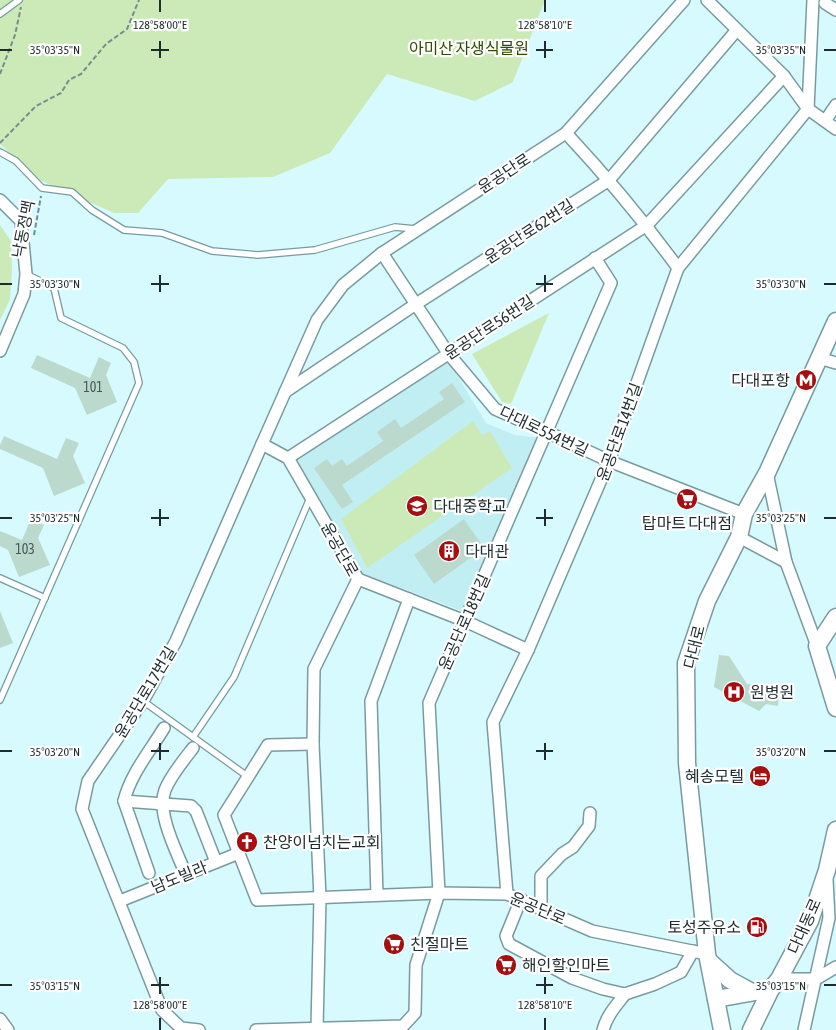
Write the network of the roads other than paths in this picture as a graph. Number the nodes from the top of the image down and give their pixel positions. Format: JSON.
{"nodes":[{"id":1,"x":19,"y":0,"type":"edge"},
{"id":2,"x":684,"y":0,"type":"edge"},
{"id":3,"x":707,"y":0,"type":"edge"},
{"id":4,"x":813,"y":0,"type":"edge"},
{"id":5,"x":825,"y":4,"type":"dead end"},
{"id":6,"x":836,"y":10,"type":"edge"},
{"id":7,"x":0,"y":14,"type":"edge"},
{"id":8,"x":736,"y":31,"type":"junction"},
{"id":9,"x":784,"y":76,"type":"junction"},
{"id":10,"x":836,"y":105,"type":"edge"},
{"id":11,"x":808,"y":110,"type":"junction"},
{"id":12,"x":825,"y":121,"type":"junction"},
{"id":13,"x":836,"y":129,"type":"edge"},
{"id":14,"x":566,"y":133,"type":"junction"},
{"id":15,"x":0,"y":152,"type":"edge"},
{"id":16,"x":609,"y":180,"type":"junction"},
{"id":17,"x":0,"y":200,"type":"edge"},
{"id":18,"x":646,"y":225,"type":"junction"},
{"id":19,"x":417,"y":230,"type":"junction"},
{"id":20,"x":382,"y":253,"type":"junction"},
{"id":21,"x":595,"y":258,"type":"junction"},
{"id":22,"x":678,"y":268,"type":"junction"},
{"id":23,"x":26,"y":274,"type":"junction"},
{"id":24,"x":416,"y":304,"type":"junction"},
{"id":25,"x":836,"y":321,"type":"edge"},
{"id":26,"x":0,"y":351,"type":"edge"},
{"id":27,"x":448,"y":352,"type":"junction"},
{"id":28,"x":819,"y":358,"type":"junction"},
{"id":29,"x":836,"y":363,"type":"edge"},
{"id":30,"x":285,"y":392,"type":"junction"},
{"id":31,"x":547,"y":432,"type":"junction"},
{"id":32,"x":262,"y":444,"type":"junction"},
{"id":33,"x":288,"y":458,"type":"junction"},
{"id":34,"x":609,"y":462,"type":"junction"},
{"id":35,"x":767,"y":473,"type":"junction"},
{"id":36,"x":310,"y":497,"type":"junction"},
{"id":37,"x":744,"y":514,"type":"junction"},
{"id":38,"x":739,"y":537,"type":"junction"},
{"id":39,"x":786,"y":562,"type":"junction"},
{"id":40,"x":0,"y":578,"type":"edge"},
{"id":41,"x":358,"y":579,"type":"junction"},
{"id":42,"x":45,"y":598,"type":"junction"},
{"id":43,"x":409,"y":600,"type":"junction"},
{"id":44,"x":836,"y":617,"type":"edge"},
{"id":45,"x":465,"y":621,"type":"junction"},
{"id":46,"x":818,"y":646,"type":"junction"},
{"id":47,"x":528,"y":650,"type":"junction"},
{"id":48,"x":0,"y":700,"type":"edge"},
{"id":49,"x":143,"y":701,"type":"junction"},
{"id":50,"x":836,"y":708,"type":"edge"},
{"id":51,"x":164,"y":728,"type":"dead end"},
{"id":52,"x":193,"y":743,"type":"junction"},
{"id":53,"x":313,"y":744,"type":"junction"},
{"id":54,"x":248,"y":776,"type":"junction"},
{"id":55,"x":124,"y":801,"type":"junction"},
{"id":56,"x":162,"y":804,"type":"junction"},
{"id":57,"x":590,"y":812,"type":"dead end"},
{"id":58,"x":836,"y":830,"type":"edge"},
{"id":59,"x":239,"y":854,"type":"junction"},
{"id":60,"x":216,"y":862,"type":"junction"},
{"id":61,"x":827,"y":870,"type":"junction"},
{"id":62,"x":149,"y":873,"type":"dead end"},
{"id":63,"x":186,"y":875,"type":"junction"},
{"id":64,"x":439,"y":893,"type":"junction"},
{"id":65,"x":508,"y":894,"type":"junction"},
{"id":66,"x":377,"y":895,"type":"junction"},
{"id":67,"x":320,"y":898,"type":"junction"},
{"id":68,"x":521,"y":900,"type":"junction"},
{"id":69,"x":120,"y":901,"type":"junction"},
{"id":70,"x":541,"y":908,"type":"junction"},
{"id":71,"x":703,"y":955,"type":"junction"},
{"id":72,"x":836,"y":967,"type":"edge"},
{"id":73,"x":816,"y":979,"type":"junction"},
{"id":74,"x":775,"y":984,"type":"junction"},
{"id":75,"x":752,"y":992,"type":"junction"},
{"id":76,"x":626,"y":994,"type":"junction"},
{"id":77,"x":716,"y":999,"type":"junction"},
{"id":78,"x":0,"y":1019,"type":"edge"},
{"id":79,"x":317,"y":1028,"type":"junction"},
{"id":80,"x":8,"y":1030,"type":"edge"},
{"id":81,"x":199,"y":1030,"type":"edge"},
{"id":82,"x":256,"y":1030,"type":"edge"},
{"id":83,"x":603,"y":1030,"type":"edge"},
{"id":84,"x":722,"y":1030,"type":"edge"},
{"id":85,"x":751,"y":1030,"type":"edge"},
{"id":86,"x":804,"y":1030,"type":"edge"}],
"edges":[{"from":1,"to":7,"type":"lane"},
{"from":2,"to":14,"type":"street","name":"윤공단로"},
{"from":3,"to":8,"type":"street"},
{"from":4,"to":11,"type":"street"},
{"from":5,"to":6,"type":"street"},
{"from":8,"to":9,"type":"street"},
{"from":8,"to":16,"type":"street","name":"윤공단로62번길"},
{"from":9,"to":11,"type":"street"},
{"from":9,"to":18,"type":"street","name":"윤공단로56번길"},
{"from":10,"to":12,"type":"street"},
{"from":11,"to":12,"type":"street"},
{"from":11,"to":22,"type":"street","name":"윤공단로14번길"},
{"from":12,"to":13,"type":"street"},
{"from":14,"to":16,"type":"street"},
{"from":14,"to":19,"type":"street","name":"윤공단로"},
{"from":15,"to":19,"type":"lane"},
{"from":16,"to":18,"type":"street"},
{"from":16,"to":24,"type":"street","name":"윤공단로62번길"},
{"from":17,"to":23,"type":"street"},
{"from":18,"to":21,"type":"street","name":"윤공단로56번길"},
{"from":18,"to":22,"type":"street"},
{"from":19,"to":20,"type":"street","name":"윤공단로"},
{"from":20,"to":24,"type":"street","name":"다대로554번길"},
{"from":20,"to":30,"type":"street","name":"윤공단로"},
{"from":21,"to":27,"type":"street","name":"윤공단로56번길"},
{"from":21,"to":31,"type":"street","name":"윤공단로18번길"},
{"from":22,"to":34,"type":"street","name":"윤공단로14번길"},
{"from":23,"to":26,"type":"street"},
{"from":23,"to":42,"type":"lane"},
{"from":24,"to":27,"type":"street","name":"다대로554번길"},
{"from":24,"to":30,"type":"street","name":"윤공단로62번길"},
{"from":25,"to":28,"type":"main road","name":"다대로"},
{"from":27,"to":31,"type":"street","name":"다대로554번길"},
{"from":27,"to":33,"type":"street","name":"윤공단로56번길"},
{"from":28,"to":29,"type":"street"},
{"from":28,"to":35,"type":"main road","name":"다대로"},
{"from":30,"to":32,"type":"street","name":"윤공단로"},
{"from":31,"to":34,"type":"street","name":"다대로554번길"},
{"from":31,"to":45,"type":"street","name":"윤공단로18번길"},
{"from":32,"to":33,"type":"street"},
{"from":32,"to":49,"type":"street","name":"윤공단로17번길"},
{"from":33,"to":36,"type":"street","name":"윤공단로"},
{"from":34,"to":37,"type":"street","name":"다대로554번길"},
{"from":34,"to":47,"type":"street","name":"윤공단로14번길"},
{"from":35,"to":37,"type":"main road","name":"다대로"},
{"from":35,"to":39,"type":"street"},
{"from":36,"to":41,"type":"street","name":"윤공단로"},
{"from":36,"to":52,"type":"lane"},
{"from":37,"to":38,"type":"main road","name":"다대로"},
{"from":38,"to":39,"type":"street"},
{"from":38,"to":71,"type":"main road","name":"다대로"},
{"from":39,"to":46,"type":"street"},
{"from":40,"to":42,"type":"lane"},
{"from":41,"to":43,"type":"street"},
{"from":41,"to":53,"type":"street","name":"윤공단로"},
{"from":42,"to":48,"type":"lane"},
{"from":43,"to":45,"type":"street"},
{"from":43,"to":66,"type":"street"},
{"from":44,"to":46,"type":"main road"},
{"from":45,"to":47,"type":"street"},
{"from":45,"to":64,"type":"street","name":"윤공단로18번길"},
{"from":46,"to":50,"type":"main road"},
{"from":47,"to":65,"type":"street","name":"윤공단로14번길"},
{"from":49,"to":52,"type":"lane"},
{"from":49,"to":69,"type":"street","name":"윤공단로17번길"},
{"from":51,"to":55,"type":"street"},
{"from":52,"to":54,"type":"lane"},
{"from":52,"to":56,"type":"street"},
{"from":53,"to":54,"type":"street"},
{"from":53,"to":67,"type":"street","name":"윤공단로"},
{"from":54,"to":59,"type":"street"},
{"from":55,"to":56,"type":"street"},
{"from":55,"to":62,"type":"street"},
{"from":56,"to":60,"type":"street"},
{"from":56,"to":63,"type":"street"},
{"from":57,"to":70,"type":"street"},
{"from":58,"to":61,"type":"main road","name":"다대동로"},
{"from":59,"to":60,"type":"street","name":"남도빌라"},
{"from":59,"to":67,"type":"street"},
{"from":60,"to":63,"type":"street","name":"남도빌라"},
{"from":61,"to":73,"type":"street"},
{"from":61,"to":74,"type":"main road","name":"다대동로"},
{"from":63,"to":69,"type":"street","name":"남도빌라"},
{"from":64,"to":65,"type":"street","name":"윤공단로"},
{"from":64,"to":66,"type":"street","name":"윤공단로"},
{"from":64,"to":79,"type":"street"},
{"from":65,"to":68,"type":"street","name":"윤공단로"},
{"from":66,"to":67,"type":"street","name":"윤공단로"},
{"from":67,"to":79,"type":"street"},
{"from":68,"to":70,"type":"street","name":"윤공단로"},
{"from":68,"to":76,"type":"street"},
{"from":69,"to":81,"type":"street","name":"윤공단로17번길"},
{"from":70,"to":71,"type":"street","name":"윤공단로"},
{"from":71,"to":75,"type":"main road"},
{"from":71,"to":76,"type":"street"},
{"from":71,"to":77,"type":"main road","name":"다대로"},
{"from":72,"to":73,"type":"street"},
{"from":73,"to":74,"type":"street"},
{"from":73,"to":86,"type":"street"},
{"from":74,"to":75,"type":"main road"},
{"from":74,"to":85,"type":"main road","name":"다대동로"},
{"from":75,"to":77,"type":"main road"},
{"from":76,"to":83,"type":"street"},
{"from":77,"to":84,"type":"main road","name":"다대로"},
{"from":78,"to":80,"type":"street"},
{"from":79,"to":82,"type":"street"}]}
